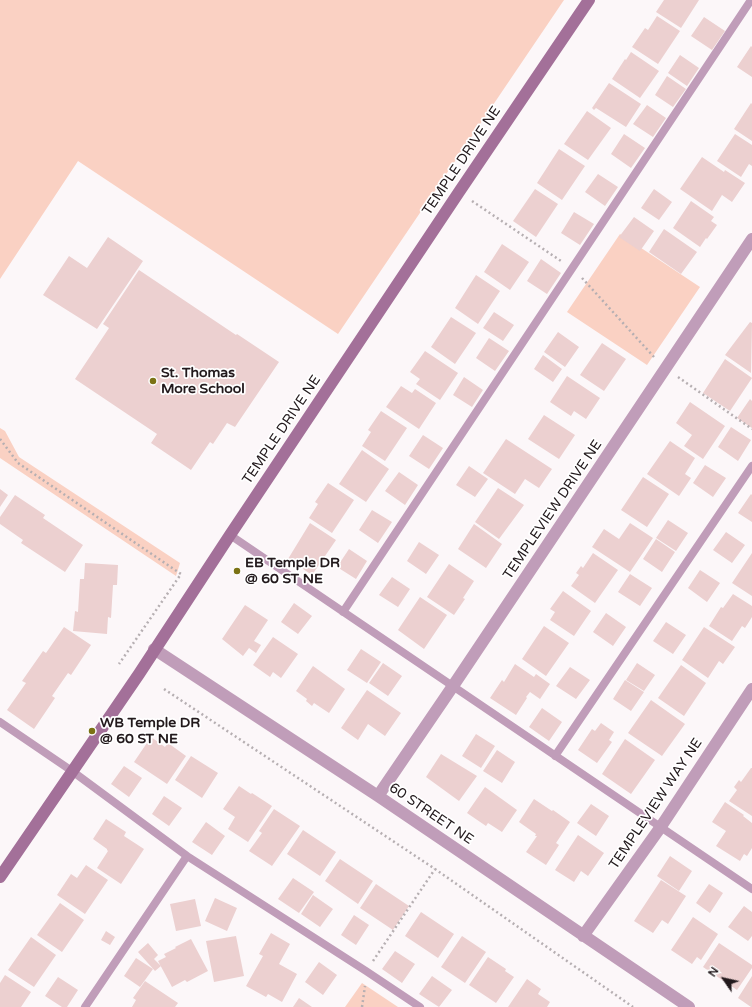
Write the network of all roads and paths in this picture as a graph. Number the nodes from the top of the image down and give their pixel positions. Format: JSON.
{"nodes":[{"id":1,"x":589,"y":0,"type":"edge"},
{"id":2,"x":751,"y":0,"type":"edge"},
{"id":3,"x":459,"y":192,"type":"junction"},
{"id":4,"x":752,"y":239,"type":"edge"},
{"id":5,"x":572,"y":268,"type":"junction"},
{"id":6,"x":665,"y":368,"type":"junction"},
{"id":7,"x":752,"y":429,"type":"edge"},
{"id":8,"x":0,"y":439,"type":"edge"},
{"id":9,"x":752,"y":466,"type":"edge"},
{"id":10,"x":230,"y":535,"type":"junction"},
{"id":11,"x":343,"y":612,"type":"junction"},
{"id":12,"x":154,"y":650,"type":"junction"},
{"id":13,"x":119,"y":664,"type":"dead end"},
{"id":14,"x":453,"y":686,"type":"junction"},
{"id":15,"x":164,"y":688,"type":"dead end"},
{"id":16,"x":752,"y":689,"type":"edge"},
{"id":17,"x":0,"y":722,"type":"edge"},
{"id":18,"x":555,"y":756,"type":"junction"},
{"id":19,"x":72,"y":771,"type":"junction"},
{"id":20,"x":378,"y":796,"type":"junction"},
{"id":21,"x":660,"y":828,"type":"junction"},
{"id":22,"x":187,"y":856,"type":"junction"},
{"id":23,"x":435,"y":869,"type":"junction"},
{"id":24,"x":0,"y":877,"type":"edge"},
{"id":25,"x":752,"y":889,"type":"edge"},
{"id":26,"x":583,"y":936,"type":"junction"},
{"id":27,"x":366,"y":971,"type":"junction"},
{"id":28,"x":85,"y":1007,"type":"edge"},
{"id":29,"x":362,"y":1007,"type":"edge"},
{"id":30,"x":420,"y":1007,"type":"edge"},
{"id":31,"x":633,"y":1007,"type":"edge"},
{"id":32,"x":689,"y":1007,"type":"edge"}],
"edges":[{"from":1,"to":3,"type":"street","name":"TEMPLE DRIVE NE"},
{"from":2,"to":5,"type":"lane"},
{"from":3,"to":5,"type":"path"},
{"from":3,"to":10,"type":"street","name":"TEMPLE DRIVE NE"},
{"from":4,"to":6,"type":"street","name":"TEMPLEVIEW DRIVE NE"},
{"from":5,"to":6,"type":"path"},
{"from":5,"to":11,"type":"lane"},
{"from":6,"to":7,"type":"path"},
{"from":6,"to":14,"type":"street","name":"TEMPLEVIEW DRIVE NE"},
{"from":8,"to":13,"type":"path"},
{"from":9,"to":18,"type":"lane"},
{"from":10,"to":11,"type":"lane"},
{"from":10,"to":12,"type":"street","name":"TEMPLE DRIVE NE"},
{"from":11,"to":14,"type":"lane"},
{"from":12,"to":19,"type":"street","name":"TEMPLE DRIVE NE"},
{"from":12,"to":20,"type":"street","name":"60 STREET NE"},
{"from":14,"to":18,"type":"lane"},
{"from":14,"to":20,"type":"street","name":"TEMPLEVIEW DRIVE NE"},
{"from":15,"to":23,"type":"path"},
{"from":16,"to":21,"type":"street","name":"TEMPLEVIEW WAY NE"},
{"from":17,"to":19,"type":"lane"},
{"from":18,"to":21,"type":"lane"},
{"from":19,"to":22,"type":"lane"},
{"from":19,"to":24,"type":"street","name":"TEMPLE DRIVE NE"},
{"from":20,"to":26,"type":"street","name":"60 STREET NE"},
{"from":21,"to":25,"type":"lane"},
{"from":21,"to":26,"type":"street","name":"TEMPLEVIEW WAY NE"},
{"from":22,"to":27,"type":"lane"},
{"from":22,"to":28,"type":"lane"},
{"from":23,"to":27,"type":"path"},
{"from":23,"to":31,"type":"path"},
{"from":26,"to":32,"type":"street","name":"60 STREET NE"},
{"from":27,"to":29,"type":"path"},
{"from":27,"to":30,"type":"lane"}]}
